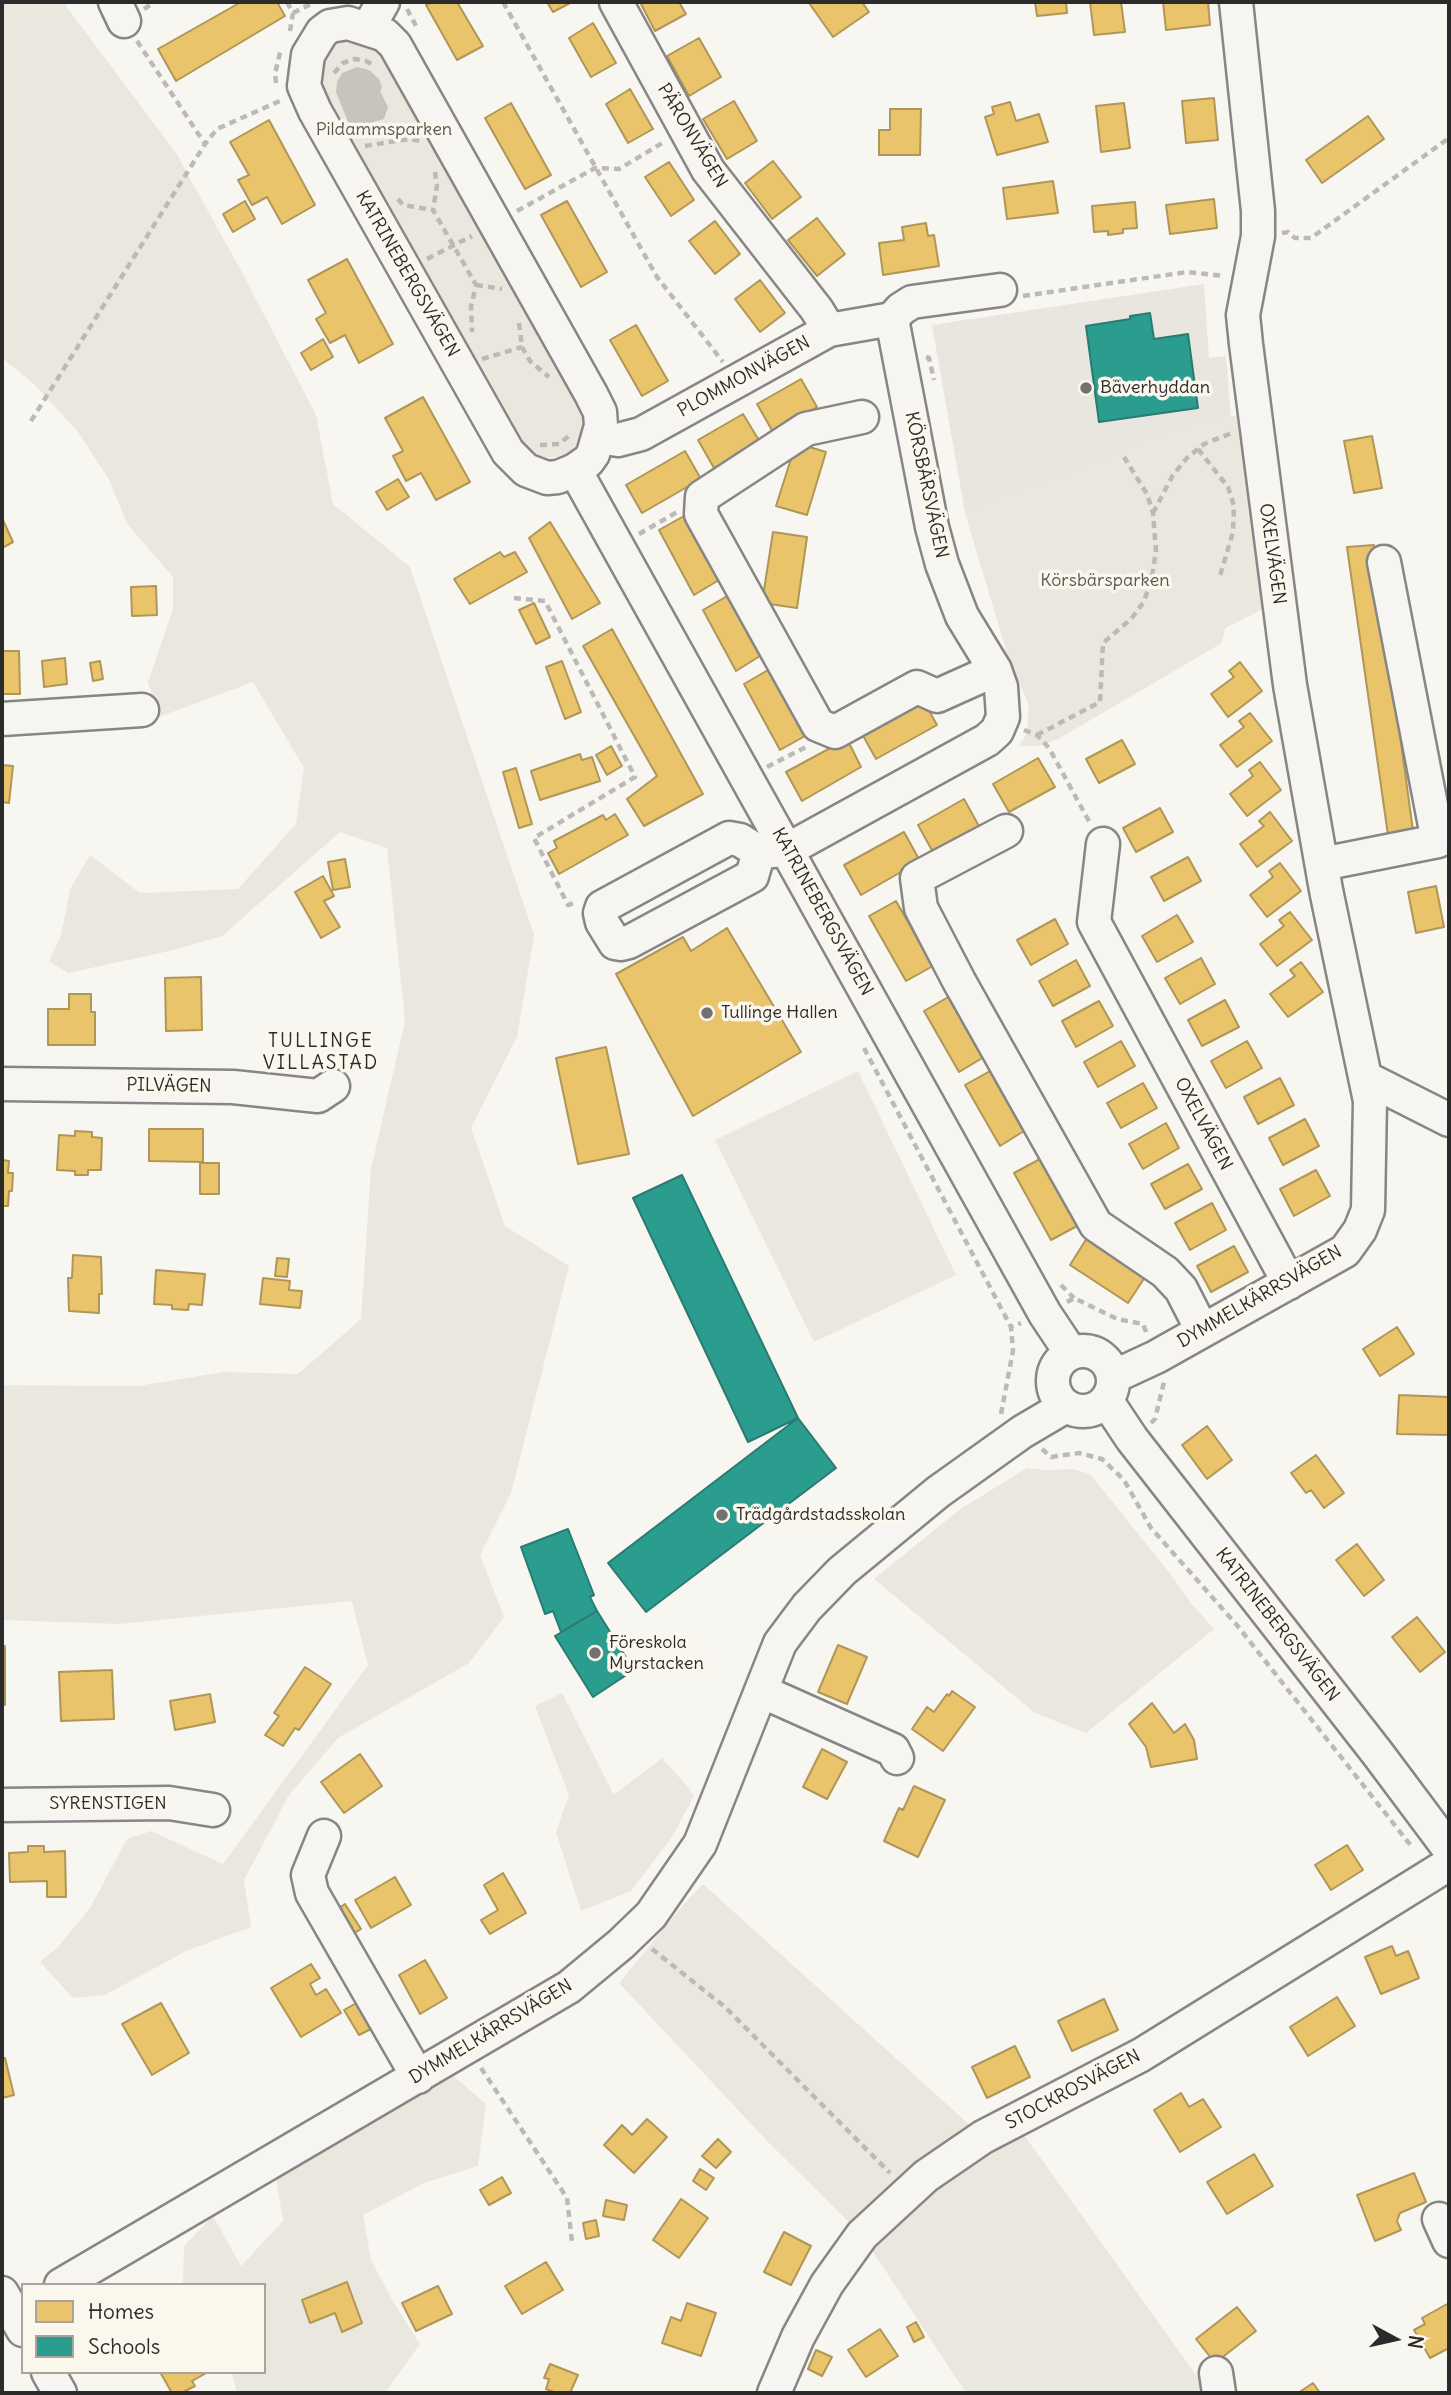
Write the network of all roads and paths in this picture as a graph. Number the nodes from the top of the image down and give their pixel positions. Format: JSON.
{"nodes":[{"id":1,"x":287,"y":2,"type":"edge"},
{"id":2,"x":503,"y":2,"type":"edge"},
{"id":3,"x":616,"y":2,"type":"edge"},
{"id":4,"x":1236,"y":2,"type":"edge"},
{"id":5,"x":120,"y":11,"type":"edge"},
{"id":6,"x":314,"y":11,"type":"edge"},
{"id":7,"x":375,"y":15,"type":"edge"},
{"id":8,"x":382,"y":72,"type":"dead end"},
{"id":9,"x":331,"y":80,"type":"dead end"},
{"id":10,"x":282,"y":100,"type":"junction"},
{"id":11,"x":288,"y":112,"type":"dead end"},
{"id":12,"x":685,"y":129,"type":"junction"},
{"id":13,"x":416,"y":130,"type":"dead end"},
{"id":14,"x":1449,"y":138,"type":"edge"},
{"id":15,"x":424,"y":141,"type":"junction"},
{"id":16,"x":205,"y":144,"type":"junction"},
{"id":17,"x":373,"y":145,"type":"dead end"},
{"id":18,"x":429,"y":147,"type":"dead end"},
{"id":19,"x":434,"y":167,"type":"dead end"},
{"id":20,"x":595,"y":168,"type":"junction"},
{"id":21,"x":395,"y":196,"type":"dead end"},
{"id":22,"x":433,"y":210,"type":"junction"},
{"id":23,"x":496,"y":223,"type":"junction"},
{"id":24,"x":1279,"y":234,"type":"dead end"},
{"id":25,"x":455,"y":245,"type":"junction"},
{"id":26,"x":405,"y":271,"type":"junction"},
{"id":27,"x":1247,"y":284,"type":"junction"},
{"id":28,"x":476,"y":285,"type":"junction"},
{"id":29,"x":506,"y":290,"type":"dead end"},
{"id":30,"x":1008,"y":295,"type":"joint"},
{"id":31,"x":518,"y":318,"type":"dead end"},
{"id":32,"x":892,"y":319,"type":"junction"},
{"id":33,"x":829,"y":330,"type":"junction"},
{"id":34,"x":472,"y":338,"type":"dead end"},
{"id":35,"x":520,"y":348,"type":"junction"},
{"id":36,"x":477,"y":360,"type":"dead end"},
{"id":37,"x":737,"y":380,"type":"junction"},
{"id":38,"x":559,"y":384,"type":"dead end"},
{"id":39,"x":862,"y":417,"type":"dead end"},
{"id":40,"x":31,"y":421,"type":"dead end"},
{"id":41,"x":1256,"y":426,"type":"junction"},
{"id":42,"x":586,"y":433,"type":"junction"},
{"id":43,"x":535,"y":443,"type":"dead end"},
{"id":44,"x":1198,"y":449,"type":"junction"},
{"id":45,"x":1124,"y":457,"type":"dead end"},
{"id":46,"x":575,"y":470,"type":"junction"},
{"id":47,"x":702,"y":497,"type":"junction"},
{"id":48,"x":1153,"y":513,"type":"junction"},
{"id":49,"x":637,"y":535,"type":"dead end"},
{"id":50,"x":1384,"y":562,"type":"dead end"},
{"id":51,"x":1219,"y":579,"type":"dead end"},
{"id":52,"x":514,"y":598,"type":"dead end"},
{"id":53,"x":995,"y":670,"type":"junction"},
{"id":54,"x":142,"y":710,"type":"dead end"},
{"id":55,"x":2,"y":719,"type":"edge"},
{"id":56,"x":1017,"y":727,"type":"dead end"},
{"id":57,"x":835,"y":732,"type":"junction"},
{"id":58,"x":1037,"y":735,"type":"junction"},
{"id":59,"x":767,"y":768,"type":"dead end"},
{"id":60,"x":1006,"y":831,"type":"dead end"},
{"id":61,"x":1103,"y":844,"type":"joint"},
{"id":62,"x":773,"y":851,"type":"junction"},
{"id":63,"x":1322,"y":864,"type":"junction"},
{"id":64,"x":602,"y":907,"type":"junction"},
{"id":65,"x":863,"y":1047,"type":"dead end"},
{"id":66,"x":2,"y":1084,"type":"edge"},
{"id":67,"x":333,"y":1086,"type":"dead end"},
{"id":68,"x":1368,"y":1090,"type":"junction"},
{"id":69,"x":1449,"y":1119,"type":"edge"},
{"id":70,"x":1289,"y":1283,"type":"junction"},
{"id":71,"x":1011,"y":1327,"type":"dead end"},
{"id":72,"x":1202,"y":1330,"type":"junction"},
{"id":73,"x":1070,"y":1353,"type":"junction"},
{"id":74,"x":1109,"y":1389,"type":"junction"},
{"id":75,"x":1066,"y":1406,"type":"junction"},
{"id":76,"x":761,"y":1691,"type":"junction"},
{"id":77,"x":897,"y":1758,"type":"dead end"},
{"id":78,"x":2,"y":1805,"type":"edge"},
{"id":79,"x":213,"y":1810,"type":"dead end"},
{"id":80,"x":324,"y":1836,"type":"dead end"},
{"id":81,"x":1449,"y":1849,"type":"edge"},
{"id":82,"x":1449,"y":1864,"type":"edge"},
{"id":83,"x":632,"y":1934,"type":"junction"},
{"id":84,"x":467,"y":2046,"type":"junction"},
{"id":85,"x":418,"y":2077,"type":"junction"},
{"id":86,"x":908,"y":2191,"type":"junction"},
{"id":87,"x":572,"y":2242,"type":"dead end"},
{"id":88,"x":64,"y":2283,"type":"edge"},
{"id":89,"x":49,"y":2374,"type":"edge"},
{"id":90,"x":60,"y":2393,"type":"edge"},
{"id":91,"x":774,"y":2393,"type":"edge"}],
"edges":[{"from":1,"to":6,"type":"path"},
{"from":2,"to":20,"type":"path"},
{"from":3,"to":12,"type":"street","name":"PÄRONVÄGEN"},
{"from":4,"to":27,"type":"street","name":"OXELVÄGEN"},
{"from":5,"to":16,"type":"path"},
{"from":6,"to":7,"type":"street"},
{"from":6,"to":10,"type":"path"},
{"from":6,"to":26,"type":"street","name":"KATRINEBERGSVÄGEN"},
{"from":7,"to":23,"type":"street"},
{"from":8,"to":9,"type":"path"},
{"from":10,"to":11,"type":"path"},
{"from":10,"to":16,"type":"path"},
{"from":12,"to":20,"type":"path"},
{"from":12,"to":33,"type":"street","name":"PÄRONVÄGEN"},
{"from":13,"to":15,"type":"path"},
{"from":14,"to":24,"type":"path"},
{"from":15,"to":17,"type":"path"},
{"from":15,"to":18,"type":"path"},
{"from":16,"to":40,"type":"path"},
{"from":19,"to":22,"type":"path"},
{"from":20,"to":23,"type":"path"},
{"from":20,"to":37,"type":"path"},
{"from":21,"to":22,"type":"path"},
{"from":22,"to":25,"type":"path"},
{"from":23,"to":25,"type":"path"},
{"from":23,"to":42,"type":"street"},
{"from":25,"to":26,"type":"path"},
{"from":25,"to":28,"type":"path"},
{"from":26,"to":46,"type":"street","name":"KATRINEBERGSVÄGEN"},
{"from":27,"to":30,"type":"path"},
{"from":27,"to":41,"type":"street","name":"OXELVÄGEN"},
{"from":28,"to":29,"type":"path"},
{"from":28,"to":34,"type":"path"},
{"from":30,"to":32,"type":"street"},
{"from":31,"to":35,"type":"path"},
{"from":32,"to":33,"type":"street","name":"PLOMMONVÄGEN"},
{"from":32,"to":53,"type":"street","name":"KÖRSBÄRSVÄGEN"},
{"from":33,"to":37,"type":"street","name":"PLOMMONVÄGEN"},
{"from":35,"to":36,"type":"path"},
{"from":35,"to":38,"type":"path"},
{"from":37,"to":42,"type":"street","name":"PLOMMONVÄGEN"},
{"from":39,"to":47,"type":"street"},
{"from":41,"to":44,"type":"path"},
{"from":41,"to":63,"type":"street","name":"OXELVÄGEN"},
{"from":42,"to":43,"type":"path"},
{"from":42,"to":46,"type":"street"},
{"from":44,"to":48,"type":"path"},
{"from":44,"to":51,"type":"path"},
{"from":45,"to":48,"type":"path"},
{"from":46,"to":62,"type":"street","name":"KATRINEBERGSVÄGEN"},
{"from":47,"to":49,"type":"path"},
{"from":47,"to":57,"type":"street"},
{"from":48,"to":58,"type":"path"},
{"from":50,"to":63,"type":"street"},
{"from":52,"to":64,"type":"path"},
{"from":53,"to":57,"type":"street"},
{"from":53,"to":62,"type":"street","name":"KÖRSBÄRSVÄGEN"},
{"from":54,"to":55,"type":"street"},
{"from":56,"to":58,"type":"path"},
{"from":57,"to":59,"type":"path"},
{"from":58,"to":61,"type":"path"},
{"from":60,"to":72,"type":"street"},
{"from":61,"to":70,"type":"street","name":"OXELVÄGEN"},
{"from":62,"to":64,"type":"street"},
{"from":62,"to":64,"type":"street"},
{"from":62,"to":73,"type":"street","name":"KATRINEBERGSVÄGEN"},
{"from":63,"to":68,"type":"street","name":"OXELVÄGEN"},
{"from":65,"to":71,"type":"path"},
{"from":66,"to":67,"type":"street","name":"PILVÄGEN"},
{"from":68,"to":69,"type":"street"},
{"from":68,"to":70,"type":"street","name":"DYMMELKÄRRSVÄGEN"},
{"from":70,"to":72,"type":"street","name":"DYMMELKÄRRSVÄGEN"},
{"from":72,"to":74,"type":"street","name":"DYMMELKÄRRSVÄGEN"},
{"from":73,"to":74,"type":"street"},
{"from":73,"to":75,"type":"street"},
{"from":74,"to":75,"type":"street"},
{"from":74,"to":81,"type":"street","name":"KATRINEBERGSVÄGEN"},
{"from":75,"to":76,"type":"street","name":"DYMMELKÄRRSVÄGEN"},
{"from":76,"to":77,"type":"street"},
{"from":76,"to":83,"type":"street","name":"DYMMELKÄRRSVÄGEN"},
{"from":78,"to":79,"type":"street","name":"SYRENSTIGEN"},
{"from":80,"to":85,"type":"street"},
{"from":82,"to":86,"type":"street","name":"STOCKROSVÄGEN"},
{"from":83,"to":84,"type":"street","name":"DYMMELKÄRRSVÄGEN"},
{"from":83,"to":86,"type":"path"},
{"from":84,"to":85,"type":"street","name":"DYMMELKÄRRSVÄGEN"},
{"from":84,"to":87,"type":"path"},
{"from":85,"to":88,"type":"street","name":"DYMMELKÄRRSVÄGEN"},
{"from":86,"to":91,"type":"street","name":"STOCKROSVÄGEN"},
{"from":89,"to":90,"type":"street"}]}
